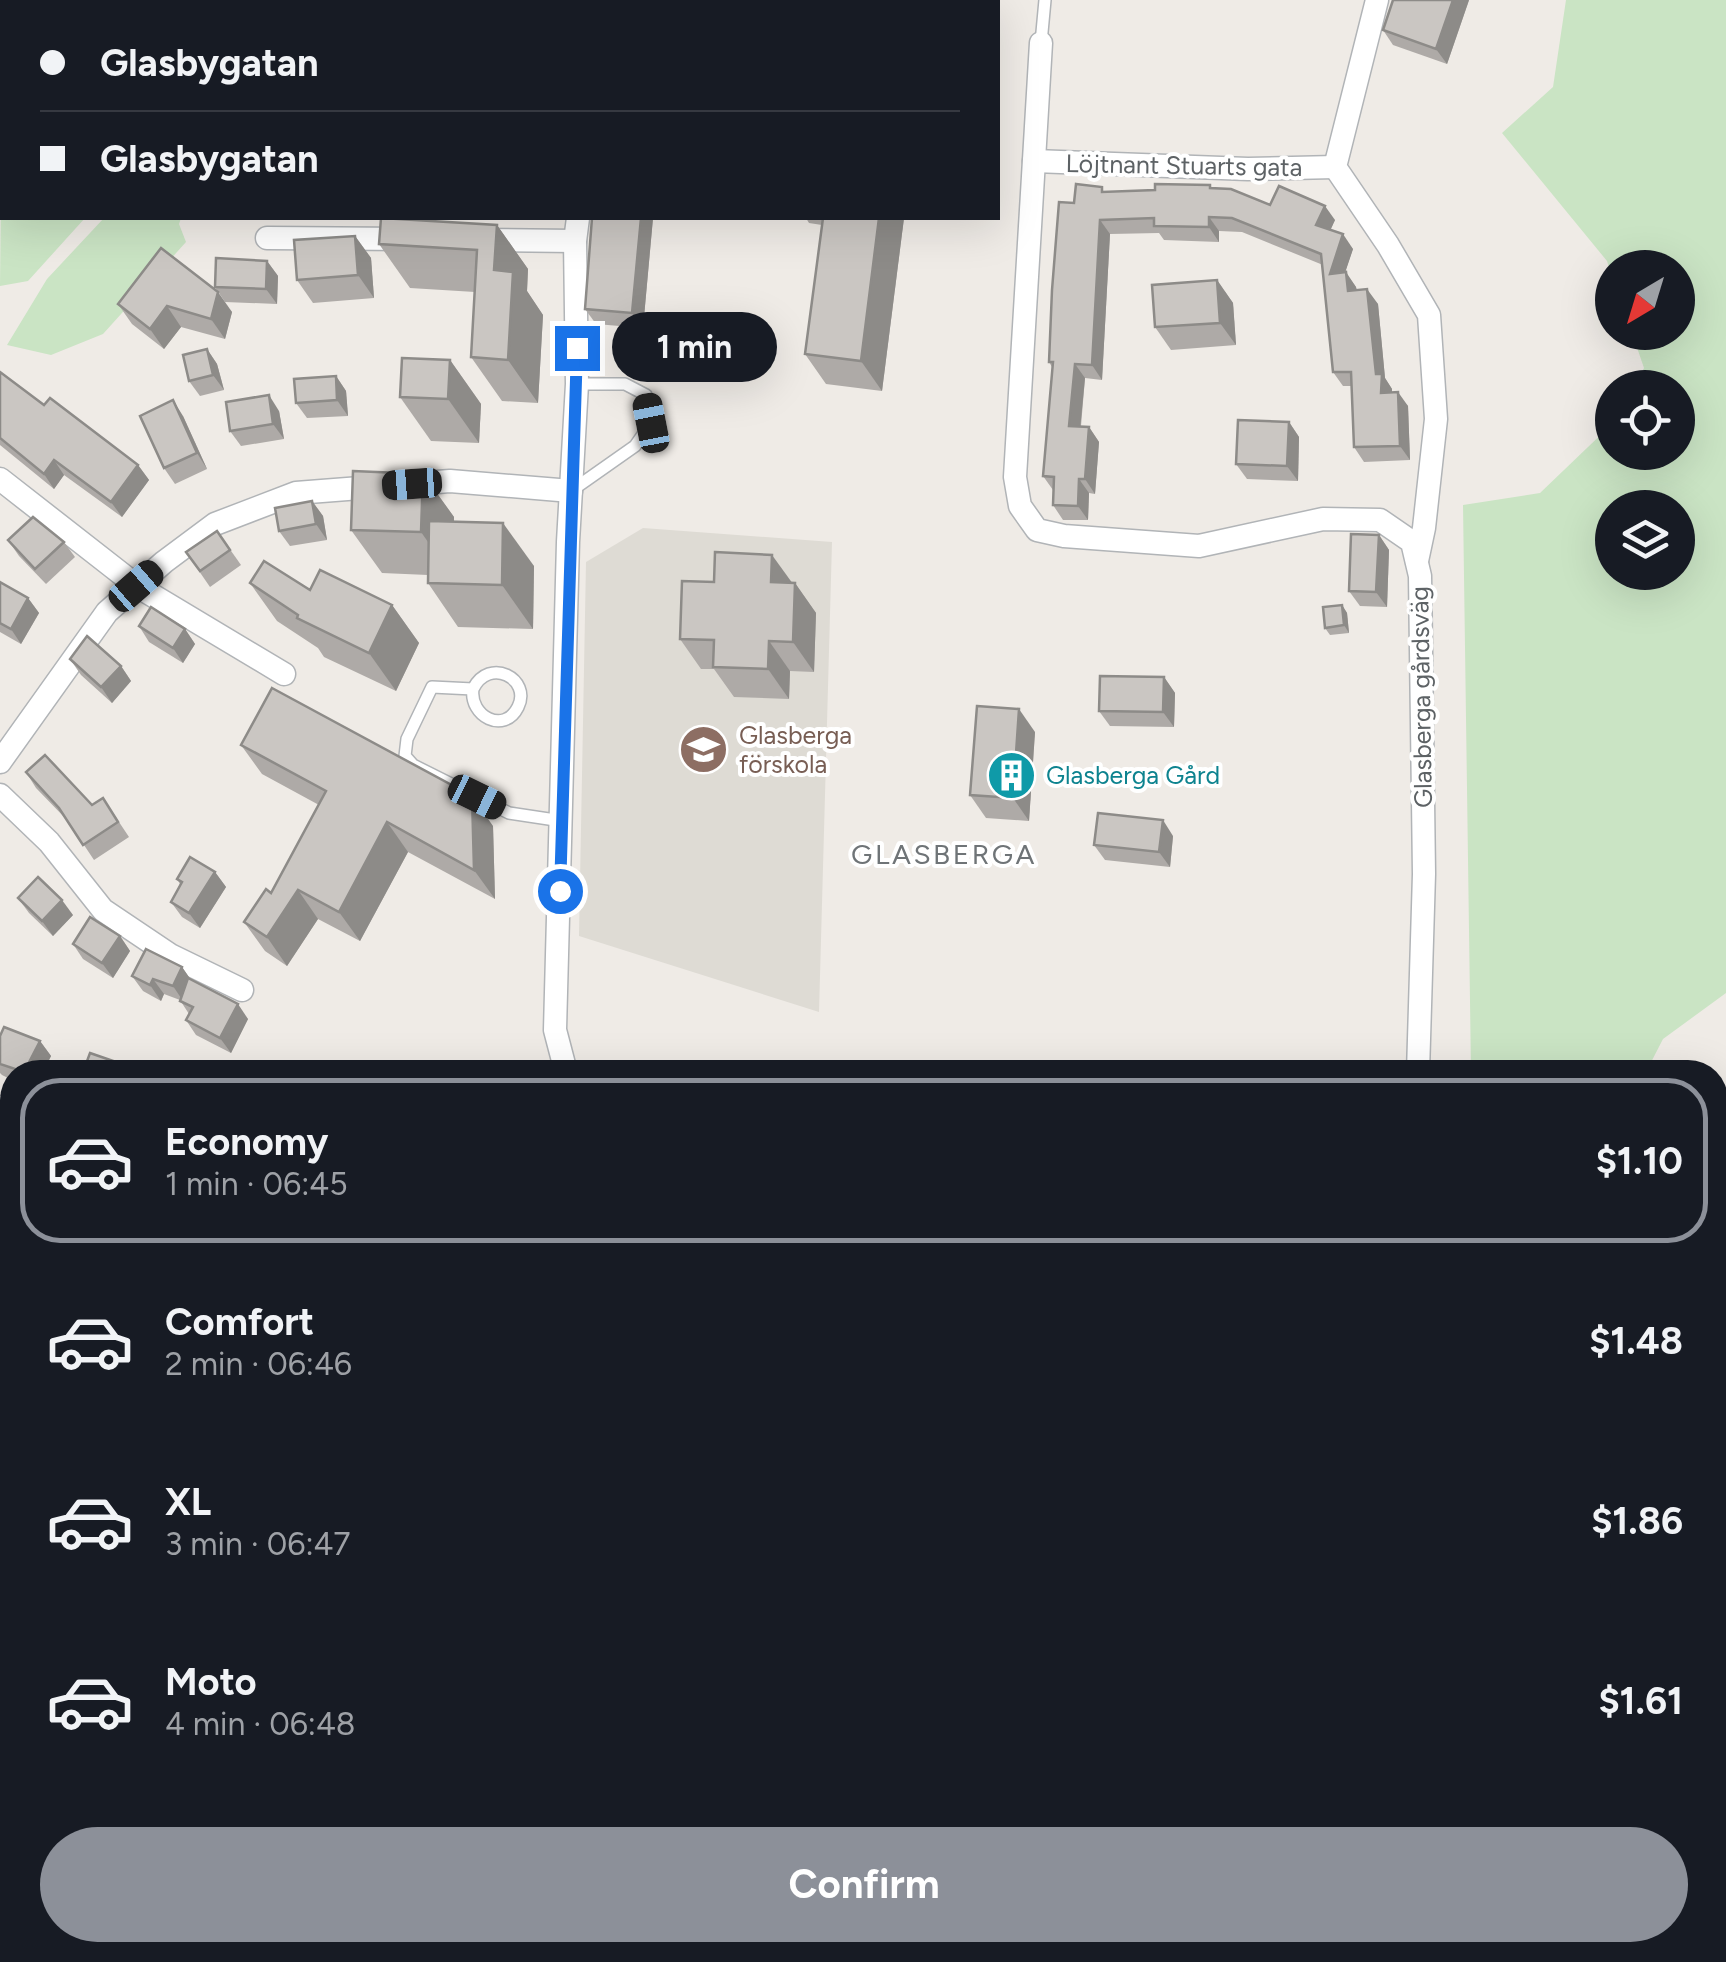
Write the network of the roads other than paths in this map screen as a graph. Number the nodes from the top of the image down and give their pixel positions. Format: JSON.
{"nodes":[{"id":1,"x":1045,"y":0,"type":"edge"},
{"id":2,"x":1377,"y":0,"type":"edge"},
{"id":3,"x":1041,"y":43,"type":"joint"},
{"id":4,"x":1034,"y":161,"type":"junction"},
{"id":5,"x":1335,"y":167,"type":"junction"},
{"id":6,"x":577,"y":229,"type":"edge"},
{"id":7,"x":267,"y":238,"type":"dead end"},
{"id":8,"x":423,"y":239,"type":"edge"},
{"id":9,"x":462,"y":240,"type":"edge"},
{"id":10,"x":577,"y":384,"type":"junction"},
{"id":11,"x":0,"y":479,"type":"edge"},
{"id":12,"x":571,"y":491,"type":"junction"},
{"id":13,"x":1417,"y":562,"type":"junction"},
{"id":14,"x":136,"y":586,"type":"junction"},
{"id":15,"x":284,"y":674,"type":"dead end"},
{"id":16,"x":473,"y":689,"type":"junction"},
{"id":17,"x":0,"y":762,"type":"edge"},
{"id":18,"x":0,"y":794,"type":"edge"},
{"id":19,"x":562,"y":822,"type":"junction"},
{"id":20,"x":242,"y":990,"type":"dead end"},
{"id":21,"x":563,"y":1060,"type":"edge"},
{"id":22,"x":1418,"y":1060,"type":"edge"}],
"edges":[{"from":1,"to":3,"type":"lane"},
{"from":2,"to":5,"type":"street","name":"Löjtnant Stuarts gata"},
{"from":3,"to":4,"type":"street","name":"Glasberga gårdsväg"},
{"from":4,"to":5,"type":"street","name":"Löjtnant Stuarts gata"},
{"from":4,"to":13,"type":"street","name":"Glasberga gårdsväg"},
{"from":5,"to":13,"type":"street","name":"Löjtnant Stuarts gata"},
{"from":6,"to":9,"type":"street"},
{"from":6,"to":10,"type":"street"},
{"from":7,"to":8,"type":"street"},
{"from":10,"to":12,"type":"street"},
{"from":10,"to":12,"type":"lane"},
{"from":11,"to":14,"type":"street"},
{"from":12,"to":14,"type":"street"},
{"from":12,"to":19,"type":"street"},
{"from":13,"to":22,"type":"street","name":"Glasberga gårdsväg"},
{"from":14,"to":15,"type":"street"},
{"from":14,"to":17,"type":"street"},
{"from":16,"to":16,"type":"lane"},
{"from":16,"to":19,"type":"lane"},
{"from":18,"to":20,"type":"street"},
{"from":19,"to":21,"type":"street"}]}
